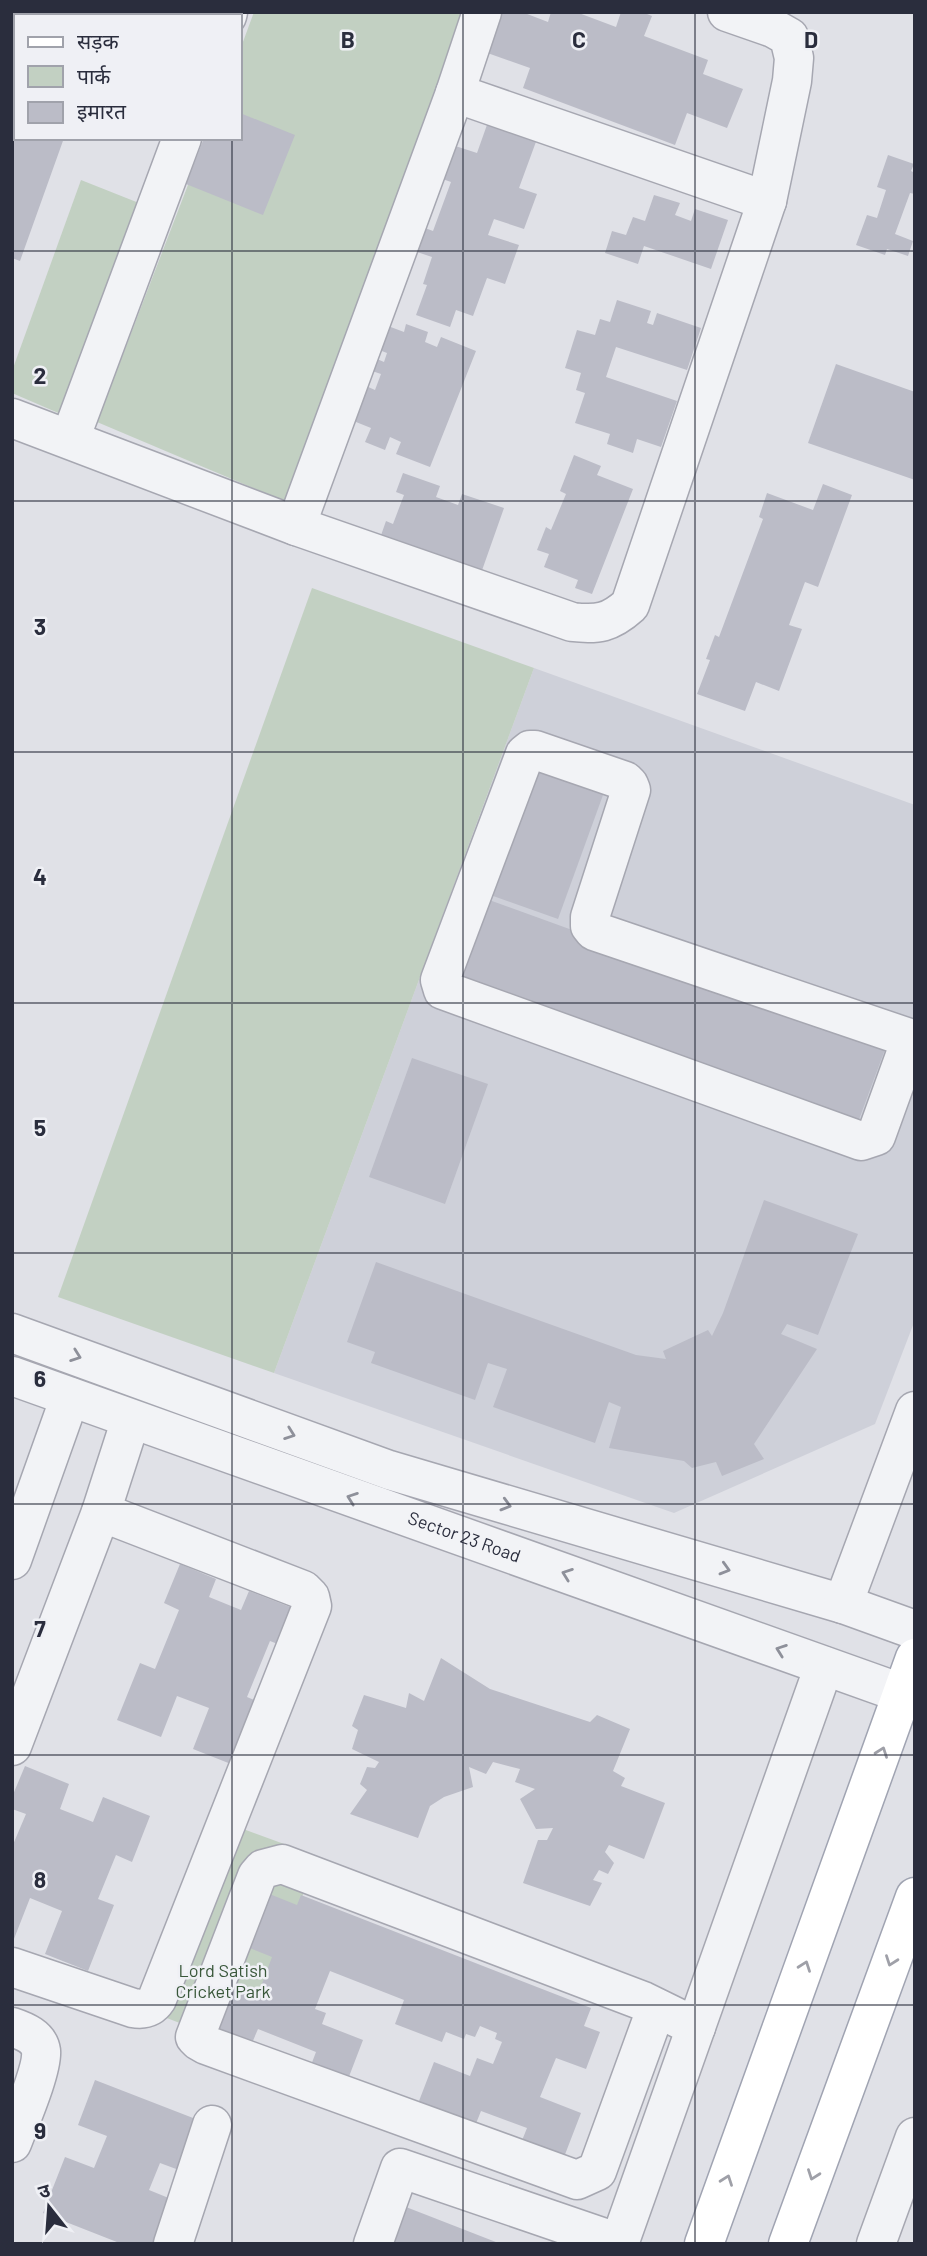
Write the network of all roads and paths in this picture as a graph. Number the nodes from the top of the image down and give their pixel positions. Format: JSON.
{"nodes":[{"id":1,"x":482,"y":12,"type":"edge"},
{"id":2,"x":727,"y":12,"type":"edge"},
{"id":3,"x":455,"y":93,"type":"junction"},
{"id":4,"x":180,"y":140,"type":"edge"},
{"id":5,"x":767,"y":201,"type":"junction"},
{"id":6,"x":12,"y":418,"type":"edge"},
{"id":7,"x":70,"y":439,"type":"junction"},
{"id":8,"x":296,"y":526,"type":"junction"},
{"id":9,"x":913,"y":1040,"type":"edge"},
{"id":10,"x":12,"y":1333,"type":"edge"},
{"id":11,"x":12,"y":1376,"type":"edge"},
{"id":12,"x":70,"y":1397,"type":"junction"},
{"id":13,"x":915,"y":1411,"type":"edge"},
{"id":14,"x":131,"y":1419,"type":"junction"},
{"id":15,"x":25,"y":1482,"type":"edge"},
{"id":16,"x":101,"y":1512,"type":"junction"},
{"id":17,"x":12,"y":1560,"type":"edge"},
{"id":18,"x":843,"y":1604,"type":"junction"},
{"id":19,"x":915,"y":1630,"type":"edge"},
{"id":20,"x":824,"y":1666,"type":"junction"},
{"id":21,"x":911,"y":1683,"type":"edge"},
{"id":22,"x":12,"y":1746,"type":"edge"},
{"id":23,"x":915,"y":1897,"type":"edge"},
{"id":24,"x":12,"y":1967,"type":"edge"},
{"id":25,"x":656,"y":2009,"type":"junction"},
{"id":26,"x":12,"y":2027,"type":"edge"},
{"id":27,"x":696,"y":2027,"type":"junction"},
{"id":28,"x":212,"y":2125,"type":"dead end"},
{"id":29,"x":915,"y":2137,"type":"edge"},
{"id":30,"x":12,"y":2143,"type":"edge"},
{"id":31,"x":904,"y":2199,"type":"edge"},
{"id":32,"x":539,"y":2231,"type":"edge"},
{"id":33,"x":619,"y":2243,"type":"edge"},
{"id":34,"x":879,"y":2243,"type":"edge"},
{"id":35,"x":173,"y":2244,"type":"edge"},
{"id":36,"x":373,"y":2244,"type":"edge"},
{"id":37,"x":704,"y":2244,"type":"edge"},
{"id":38,"x":788,"y":2244,"type":"edge"}],
"edges":[{"from":1,"to":3,"type":"street"},
{"from":2,"to":5,"type":"street"},
{"from":3,"to":5,"type":"street"},
{"from":3,"to":8,"type":"street"},
{"from":4,"to":7,"type":"street"},
{"from":5,"to":8,"type":"street"},
{"from":6,"to":7,"type":"street"},
{"from":7,"to":8,"type":"street"},
{"from":9,"to":9,"type":"street"},
{"from":10,"to":18,"type":"street","one_way":true},
{"from":11,"to":12,"type":"street","name":"Sector 23 Road"},
{"from":12,"to":14,"type":"street","name":"Sector 23 Road"},
{"from":12,"to":15,"type":"street"},
{"from":13,"to":18,"type":"street"},
{"from":14,"to":16,"type":"street"},
{"from":20,"to":14,"type":"street","name":"Sector 23 Road","one_way":true},
{"from":15,"to":17,"type":"street"},
{"from":16,"to":22,"type":"street"},
{"from":16,"to":24,"type":"street"},
{"from":18,"to":19,"type":"street"},
{"from":20,"to":21,"type":"street","name":"Sector 23 Road"},
{"from":20,"to":27,"type":"street"},
{"from":37,"to":21,"type":"main road","one_way":true},
{"from":23,"to":38,"type":"main road","one_way":true},
{"from":25,"to":25,"type":"street"},
{"from":25,"to":27,"type":"street"},
{"from":26,"to":30,"type":"street"},
{"from":27,"to":33,"type":"street"},
{"from":28,"to":35,"type":"street"},
{"from":29,"to":31,"type":"street"},
{"from":31,"to":34,"type":"street"},
{"from":32,"to":33,"type":"street"},
{"from":32,"to":36,"type":"street"}]}
